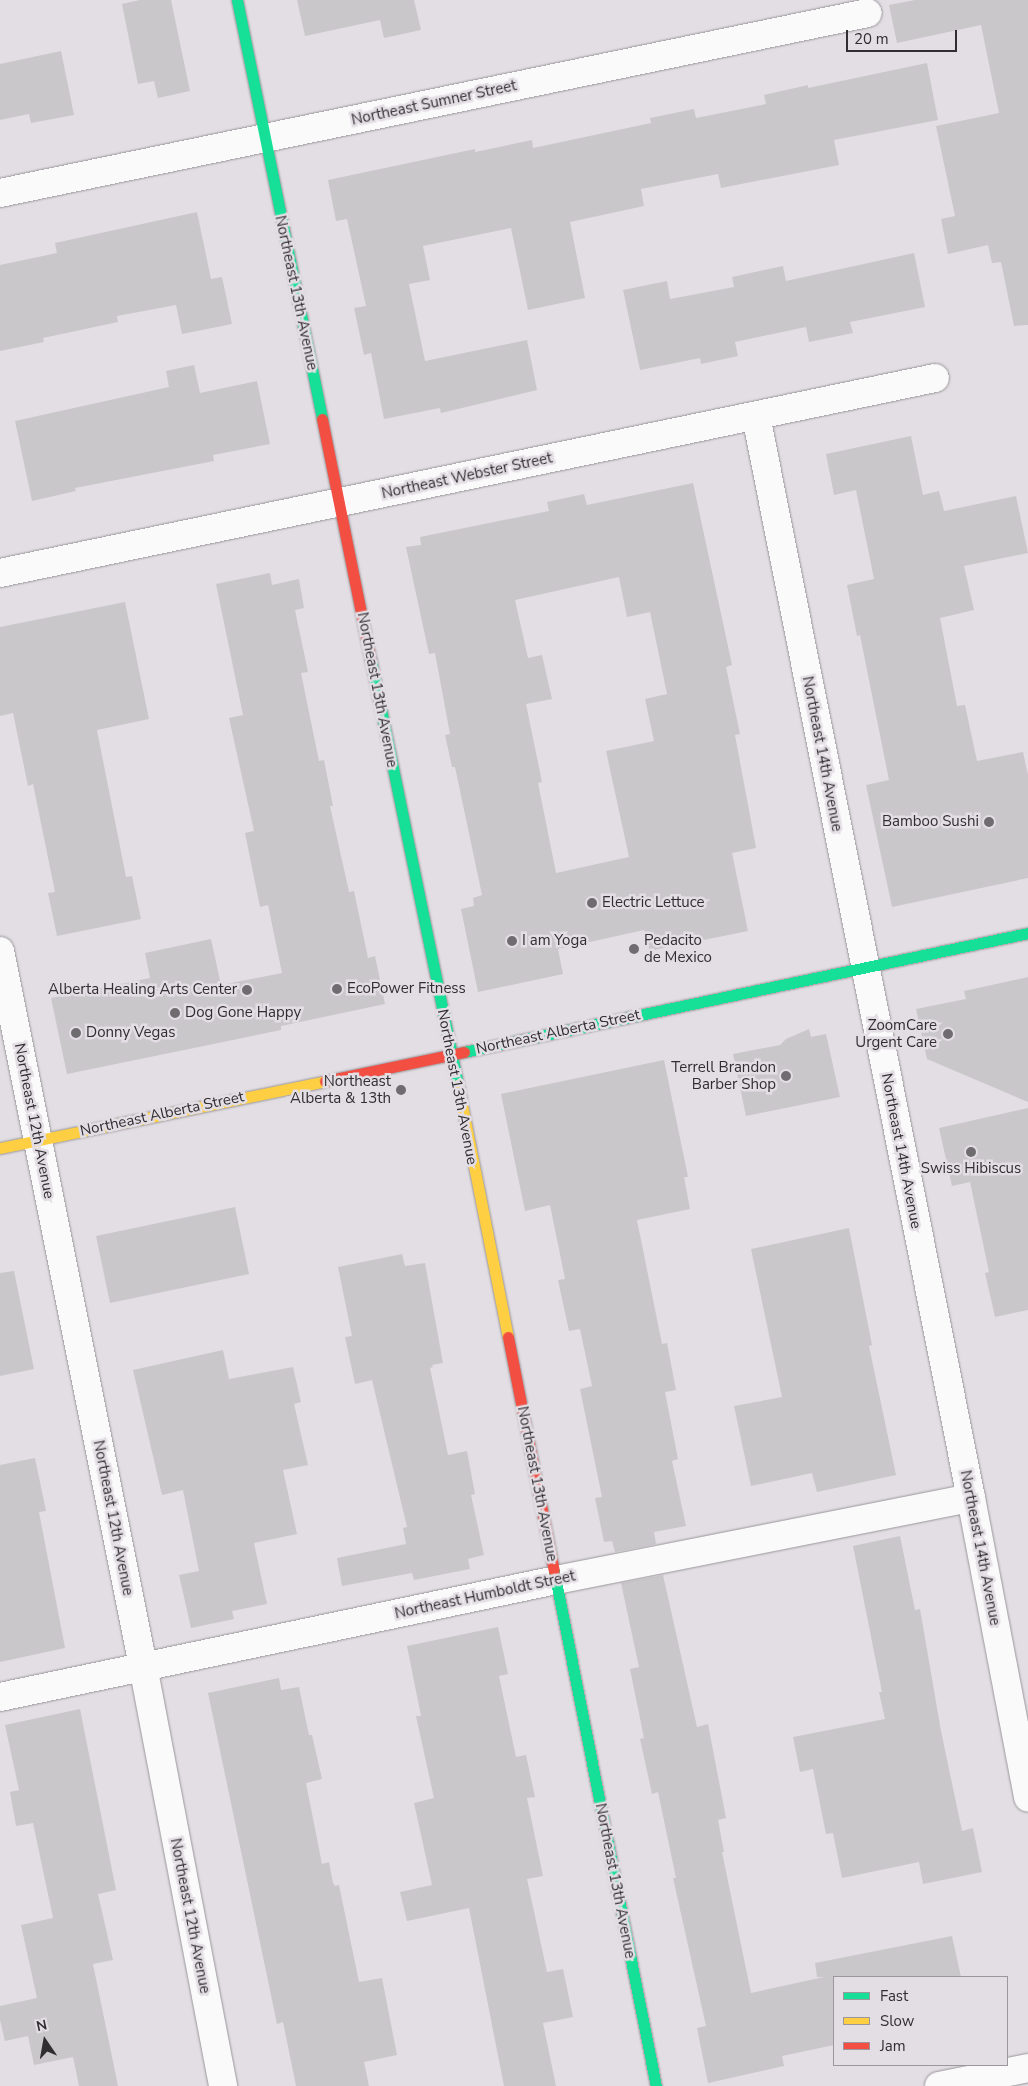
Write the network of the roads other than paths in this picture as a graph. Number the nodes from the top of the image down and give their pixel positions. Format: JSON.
{"nodes":[{"id":1,"x":236,"y":0,"type":"edge"},
{"id":2,"x":868,"y":13,"type":"dead end"},
{"id":3,"x":265,"y":138,"type":"junction"},
{"id":4,"x":0,"y":193,"type":"edge"},
{"id":5,"x":935,"y":378,"type":"dead end"},
{"id":6,"x":756,"y":416,"type":"junction"},
{"id":7,"x":339,"y":502,"type":"junction"},
{"id":8,"x":0,"y":573,"type":"edge"},
{"id":9,"x":1028,"y":933,"type":"edge"},
{"id":10,"x":0,"y":951,"type":"edge"},
{"id":11,"x":865,"y":969,"type":"junction"},
{"id":12,"x":451,"y":1054,"type":"junction"},
{"id":13,"x":38,"y":1140,"type":"junction"},
{"id":14,"x":0,"y":1148,"type":"edge"},
{"id":15,"x":971,"y":1498,"type":"junction"},
{"id":16,"x":556,"y":1580,"type":"junction"},
{"id":17,"x":143,"y":1666,"type":"junction"},
{"id":18,"x":0,"y":1697,"type":"edge"},
{"id":19,"x":1028,"y":1798,"type":"edge"},
{"id":20,"x":1028,"y":2068,"type":"edge"},
{"id":21,"x":223,"y":2086,"type":"edge"},
{"id":22,"x":656,"y":2086,"type":"edge"},
{"id":23,"x":938,"y":2086,"type":"edge"}],
"edges":[{"from":1,"to":3,"type":"street","name":"Northeast 13th Avenue"},
{"from":2,"to":3,"type":"street","name":"Northeast Sumner Street"},
{"from":3,"to":4,"type":"street","name":"Northeast Sumner Street"},
{"from":3,"to":7,"type":"street","name":"Northeast 13th Avenue"},
{"from":5,"to":6,"type":"street","name":"Northeast Webster Street"},
{"from":6,"to":7,"type":"street","name":"Northeast Webster Street"},
{"from":6,"to":11,"type":"street","name":"Northeast 14th Avenue"},
{"from":7,"to":8,"type":"street","name":"Northeast Webster Street"},
{"from":7,"to":12,"type":"street","name":"Northeast 13th Avenue"},
{"from":9,"to":11,"type":"street","name":"Northeast Alberta Street"},
{"from":10,"to":13,"type":"street","name":"Northeast 12th Avenue"},
{"from":11,"to":12,"type":"street","name":"Northeast Alberta Street"},
{"from":11,"to":15,"type":"street","name":"Northeast 14th Avenue"},
{"from":12,"to":13,"type":"street","name":"Northeast Alberta Street"},
{"from":12,"to":16,"type":"street","name":"Northeast 13th Avenue"},
{"from":13,"to":14,"type":"street","name":"Northeast Alberta Street"},
{"from":13,"to":17,"type":"street","name":"Northeast 12th Avenue"},
{"from":15,"to":16,"type":"street","name":"Northeast Humboldt Street"},
{"from":15,"to":19,"type":"street","name":"Northeast 14th Avenue"},
{"from":16,"to":17,"type":"street","name":"Northeast Humboldt Street"},
{"from":16,"to":22,"type":"street","name":"Northeast 13th Avenue"},
{"from":17,"to":18,"type":"street","name":"Northeast Humboldt Street"},
{"from":17,"to":21,"type":"street","name":"Northeast 12th Avenue"},
{"from":20,"to":23,"type":"street"}]}
